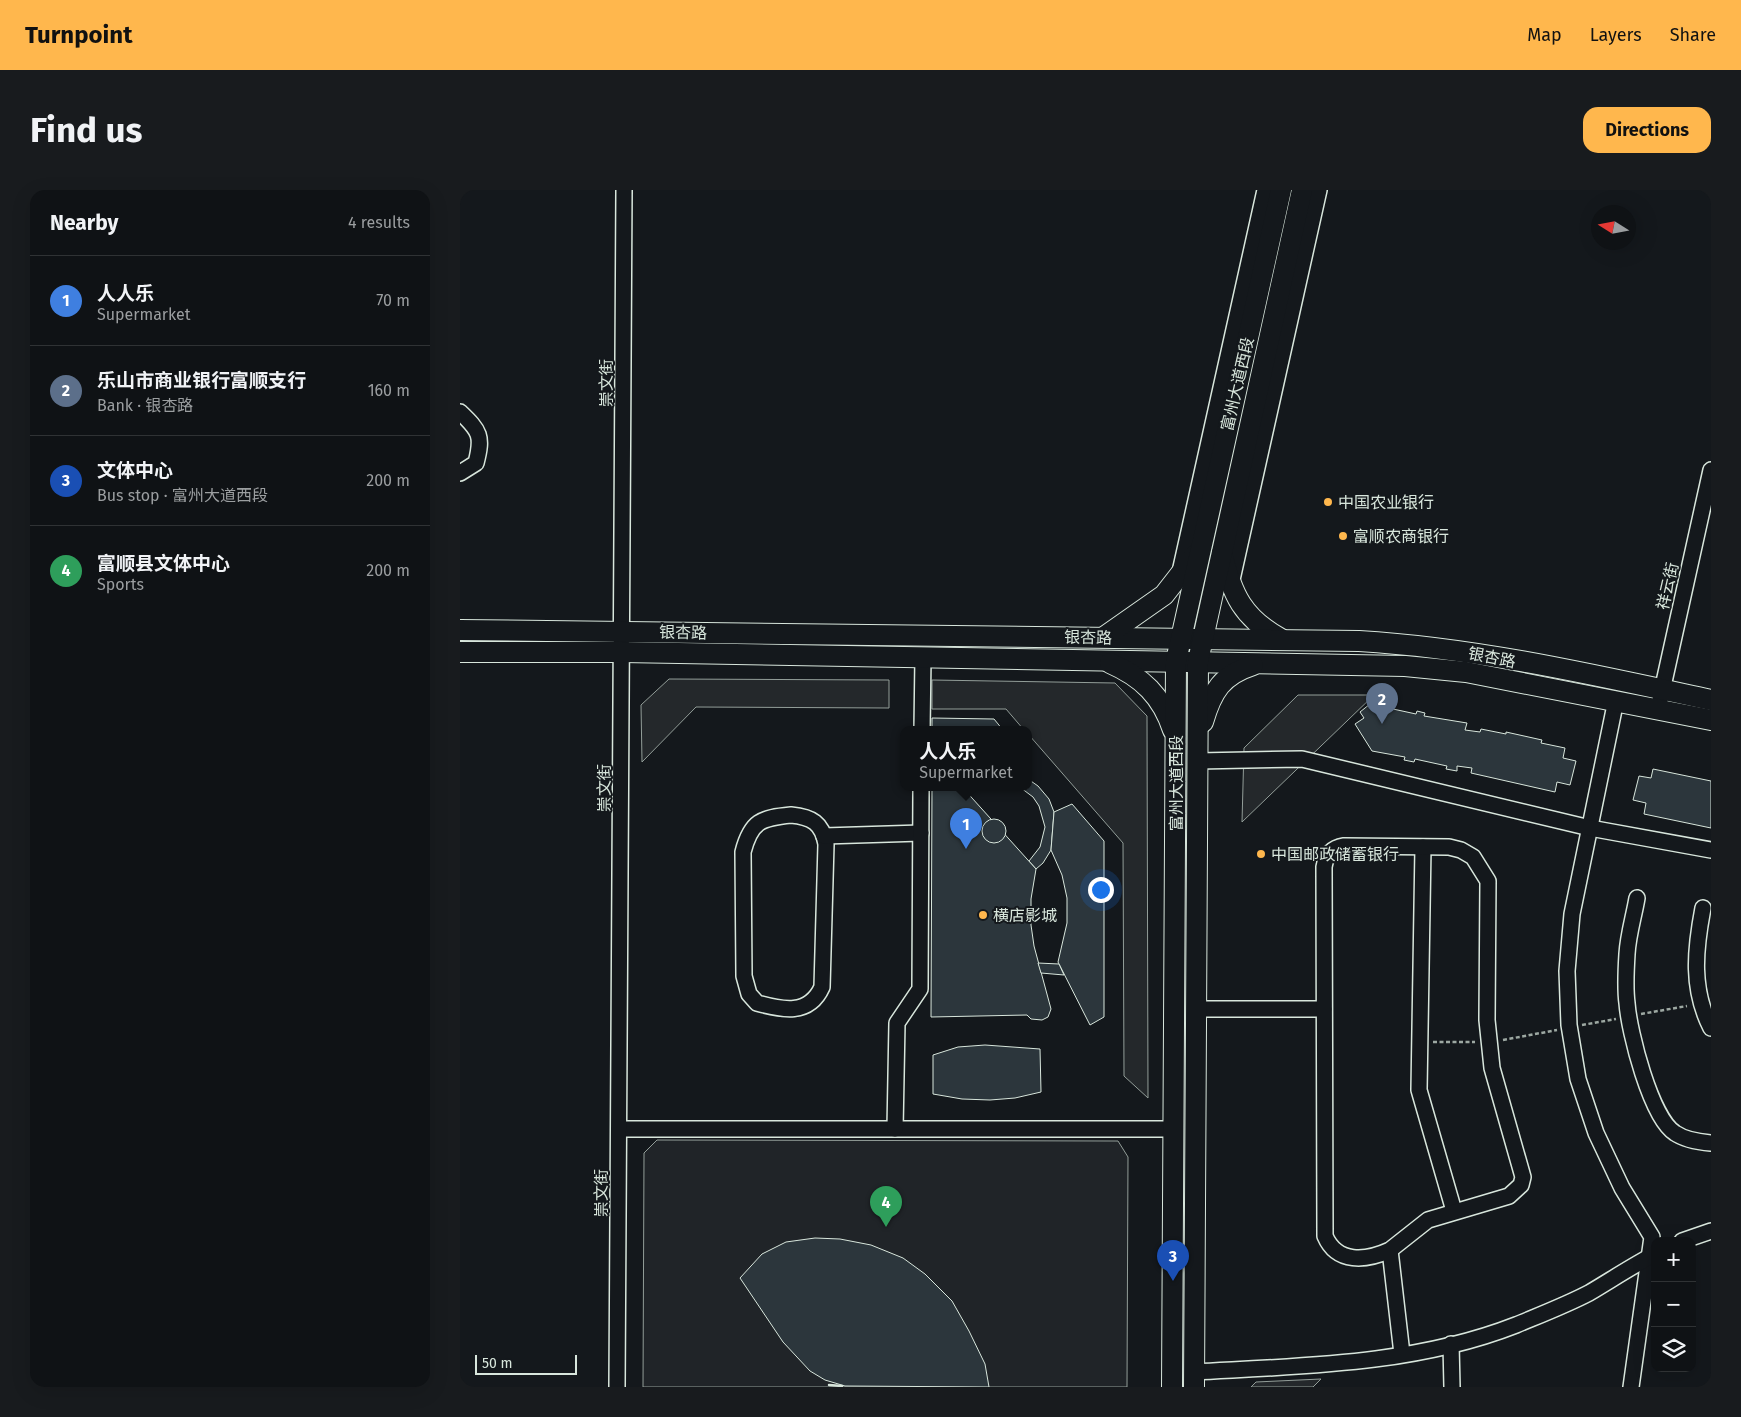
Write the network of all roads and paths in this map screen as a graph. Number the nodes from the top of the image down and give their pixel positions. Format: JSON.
{"nodes":[{"id":1,"x":624,"y":190,"type":"edge"},
{"id":2,"x":1265,"y":190,"type":"edge"},
{"id":3,"x":1281,"y":190,"type":"edge"},
{"id":4,"x":1302,"y":190,"type":"edge"},
{"id":5,"x":1319,"y":190,"type":"edge"},
{"id":6,"x":460,"y":412,"type":"edge"},
{"id":7,"x":1711,"y":470,"type":"edge"},
{"id":8,"x":460,"y":474,"type":"edge"},
{"id":9,"x":1201,"y":549,"type":"junction"},
{"id":10,"x":1222,"y":551,"type":"junction"},
{"id":11,"x":1178,"y":580,"type":"junction"},
{"id":12,"x":1231,"y":584,"type":"junction"},
{"id":13,"x":460,"y":630,"type":"edge"},
{"id":14,"x":622,"y":631,"type":"junction"},
{"id":15,"x":1103,"y":638,"type":"junction"},
{"id":16,"x":1181,"y":638,"type":"junction"},
{"id":17,"x":1203,"y":639,"type":"junction"},
{"id":18,"x":1283,"y":640,"type":"junction"},
{"id":19,"x":460,"y":652,"type":"edge"},
{"id":20,"x":622,"y":652,"type":"junction"},
{"id":21,"x":922,"y":657,"type":"junction"},
{"id":22,"x":1101,"y":660,"type":"junction"},
{"id":23,"x":1176,"y":661,"type":"junction"},
{"id":24,"x":1198,"y":662,"type":"junction"},
{"id":25,"x":1261,"y":662,"type":"junction"},
{"id":26,"x":1660,"y":699,"type":"junction"},
{"id":27,"x":1616,"y":700,"type":"junction"},
{"id":28,"x":1711,"y":700,"type":"edge"},
{"id":29,"x":1711,"y":720,"type":"edge"},
{"id":30,"x":922,"y":726,"type":"edge"},
{"id":31,"x":1198,"y":738,"type":"junction"},
{"id":32,"x":1176,"y":740,"type":"junction"},
{"id":33,"x":1198,"y":762,"type":"junction"},
{"id":34,"x":921,"y":791,"type":"edge"},
{"id":35,"x":1590,"y":828,"type":"junction"},
{"id":36,"x":921,"y":833,"type":"junction"},
{"id":37,"x":824,"y":836,"type":"junction"},
{"id":38,"x":1423,"y":847,"type":"junction"},
{"id":39,"x":1711,"y":850,"type":"edge"},
{"id":40,"x":1637,"y":898,"type":"dead end"},
{"id":41,"x":1704,"y":908,"type":"dead end"},
{"id":42,"x":1196,"y":1009,"type":"junction"},
{"id":43,"x":1324,"y":1009,"type":"junction"},
{"id":44,"x":1711,"y":1028,"type":"edge"},
{"id":45,"x":1174,"y":1128,"type":"junction"},
{"id":46,"x":895,"y":1129,"type":"junction"},
{"id":47,"x":619,"y":1130,"type":"junction"},
{"id":48,"x":1711,"y":1143,"type":"edge"},
{"id":49,"x":1454,"y":1211,"type":"junction"},
{"id":50,"x":1711,"y":1230,"type":"edge"},
{"id":51,"x":1652,"y":1237,"type":"edge"},
{"id":52,"x":1693,"y":1237,"type":"edge"},
{"id":53,"x":1390,"y":1250,"type":"junction"},
{"id":54,"x":1651,"y":1256,"type":"edge"},
{"id":55,"x":1651,"y":1267,"type":"edge"},
{"id":56,"x":1450,"y":1344,"type":"junction"},
{"id":57,"x":1402,"y":1354,"type":"junction"},
{"id":58,"x":1194,"y":1379,"type":"edge"},
{"id":59,"x":616,"y":1387,"type":"edge"},
{"id":60,"x":1172,"y":1387,"type":"edge"},
{"id":61,"x":1452,"y":1387,"type":"edge"},
{"id":62,"x":1631,"y":1387,"type":"edge"}],
"edges":[{"from":1,"to":14,"type":"street","name":"崇文街"},
{"from":2,"to":11,"type":"street"},
{"from":3,"to":9,"type":"main road","name":"富州大道西段"},
{"from":4,"to":10,"type":"main road","name":"富州大道西段"},
{"from":5,"to":12,"type":"street"},
{"from":6,"to":8,"type":"street"},
{"from":7,"to":26,"type":"street","name":"祥云街"},
{"from":9,"to":11,"type":"main road"},
{"from":9,"to":16,"type":"main road","name":"富州大道西段"},
{"from":10,"to":12,"type":"main road"},
{"from":10,"to":17,"type":"main road","name":"富州大道西段"},
{"from":11,"to":15,"type":"main road"},
{"from":12,"to":18,"type":"main road"},
{"from":13,"to":14,"type":"main road","name":"银杏路"},
{"from":14,"to":15,"type":"main road","name":"银杏路"},
{"from":14,"to":20,"type":"street","name":"崇文街"},
{"from":15,"to":16,"type":"main road","name":"银杏路"},
{"from":16,"to":17,"type":"main road","name":"银杏路"},
{"from":16,"to":23,"type":"main road","name":"富州大道西段"},
{"from":17,"to":18,"type":"main road","name":"银杏路"},
{"from":17,"to":24,"type":"main road","name":"富州大道西段"},
{"from":18,"to":26,"type":"main road","name":"银杏路"},
{"from":19,"to":20,"type":"main road","name":"银杏路"},
{"from":20,"to":21,"type":"main road","name":"银杏路"},
{"from":20,"to":47,"type":"street","name":"崇文街"},
{"from":21,"to":22,"type":"main road","name":"银杏路"},
{"from":21,"to":30,"type":"street"},
{"from":22,"to":23,"type":"main road","name":"银杏路"},
{"from":22,"to":32,"type":"main road"},
{"from":23,"to":24,"type":"main road","name":"银杏路"},
{"from":23,"to":32,"type":"main road","name":"富州大道西段"},
{"from":24,"to":25,"type":"main road","name":"银杏路"},
{"from":24,"to":31,"type":"main road","name":"富州大道西段"},
{"from":25,"to":27,"type":"main road","name":"银杏路"},
{"from":25,"to":31,"type":"main road"},
{"from":26,"to":27,"type":"main road","name":"银杏路"},
{"from":26,"to":28,"type":"main road","name":"银杏路"},
{"from":26,"to":29,"type":"main road","name":"银杏路"},
{"from":27,"to":35,"type":"street"},
{"from":31,"to":33,"type":"main road","name":"富州大道西段"},
{"from":32,"to":45,"type":"main road","name":"富州大道西段"},
{"from":33,"to":35,"type":"street"},
{"from":33,"to":42,"type":"main road","name":"富州大道西段"},
{"from":34,"to":36,"type":"street"},
{"from":35,"to":39,"type":"street"},
{"from":35,"to":51,"type":"street"},
{"from":36,"to":37,"type":"street"},
{"from":36,"to":46,"type":"street"},
{"from":37,"to":37,"type":"street"},
{"from":38,"to":43,"type":"street"},
{"from":38,"to":49,"type":"street"},
{"from":38,"to":49,"type":"street"},
{"from":40,"to":48,"type":"street"},
{"from":41,"to":44,"type":"street"},
{"from":42,"to":43,"type":"street"},
{"from":42,"to":58,"type":"main road","name":"富州大道西段"},
{"from":43,"to":53,"type":"street"},
{"from":45,"to":46,"type":"street"},
{"from":45,"to":60,"type":"main road","name":"富州大道西段"},
{"from":46,"to":47,"type":"street"},
{"from":47,"to":59,"type":"street","name":"崇文街"},
{"from":49,"to":53,"type":"street"},
{"from":50,"to":52,"type":"street"},
{"from":53,"to":57,"type":"street"},
{"from":54,"to":56,"type":"street"},
{"from":55,"to":62,"type":"street"},
{"from":56,"to":57,"type":"street"},
{"from":56,"to":61,"type":"street"},
{"from":57,"to":58,"type":"street"}]}
